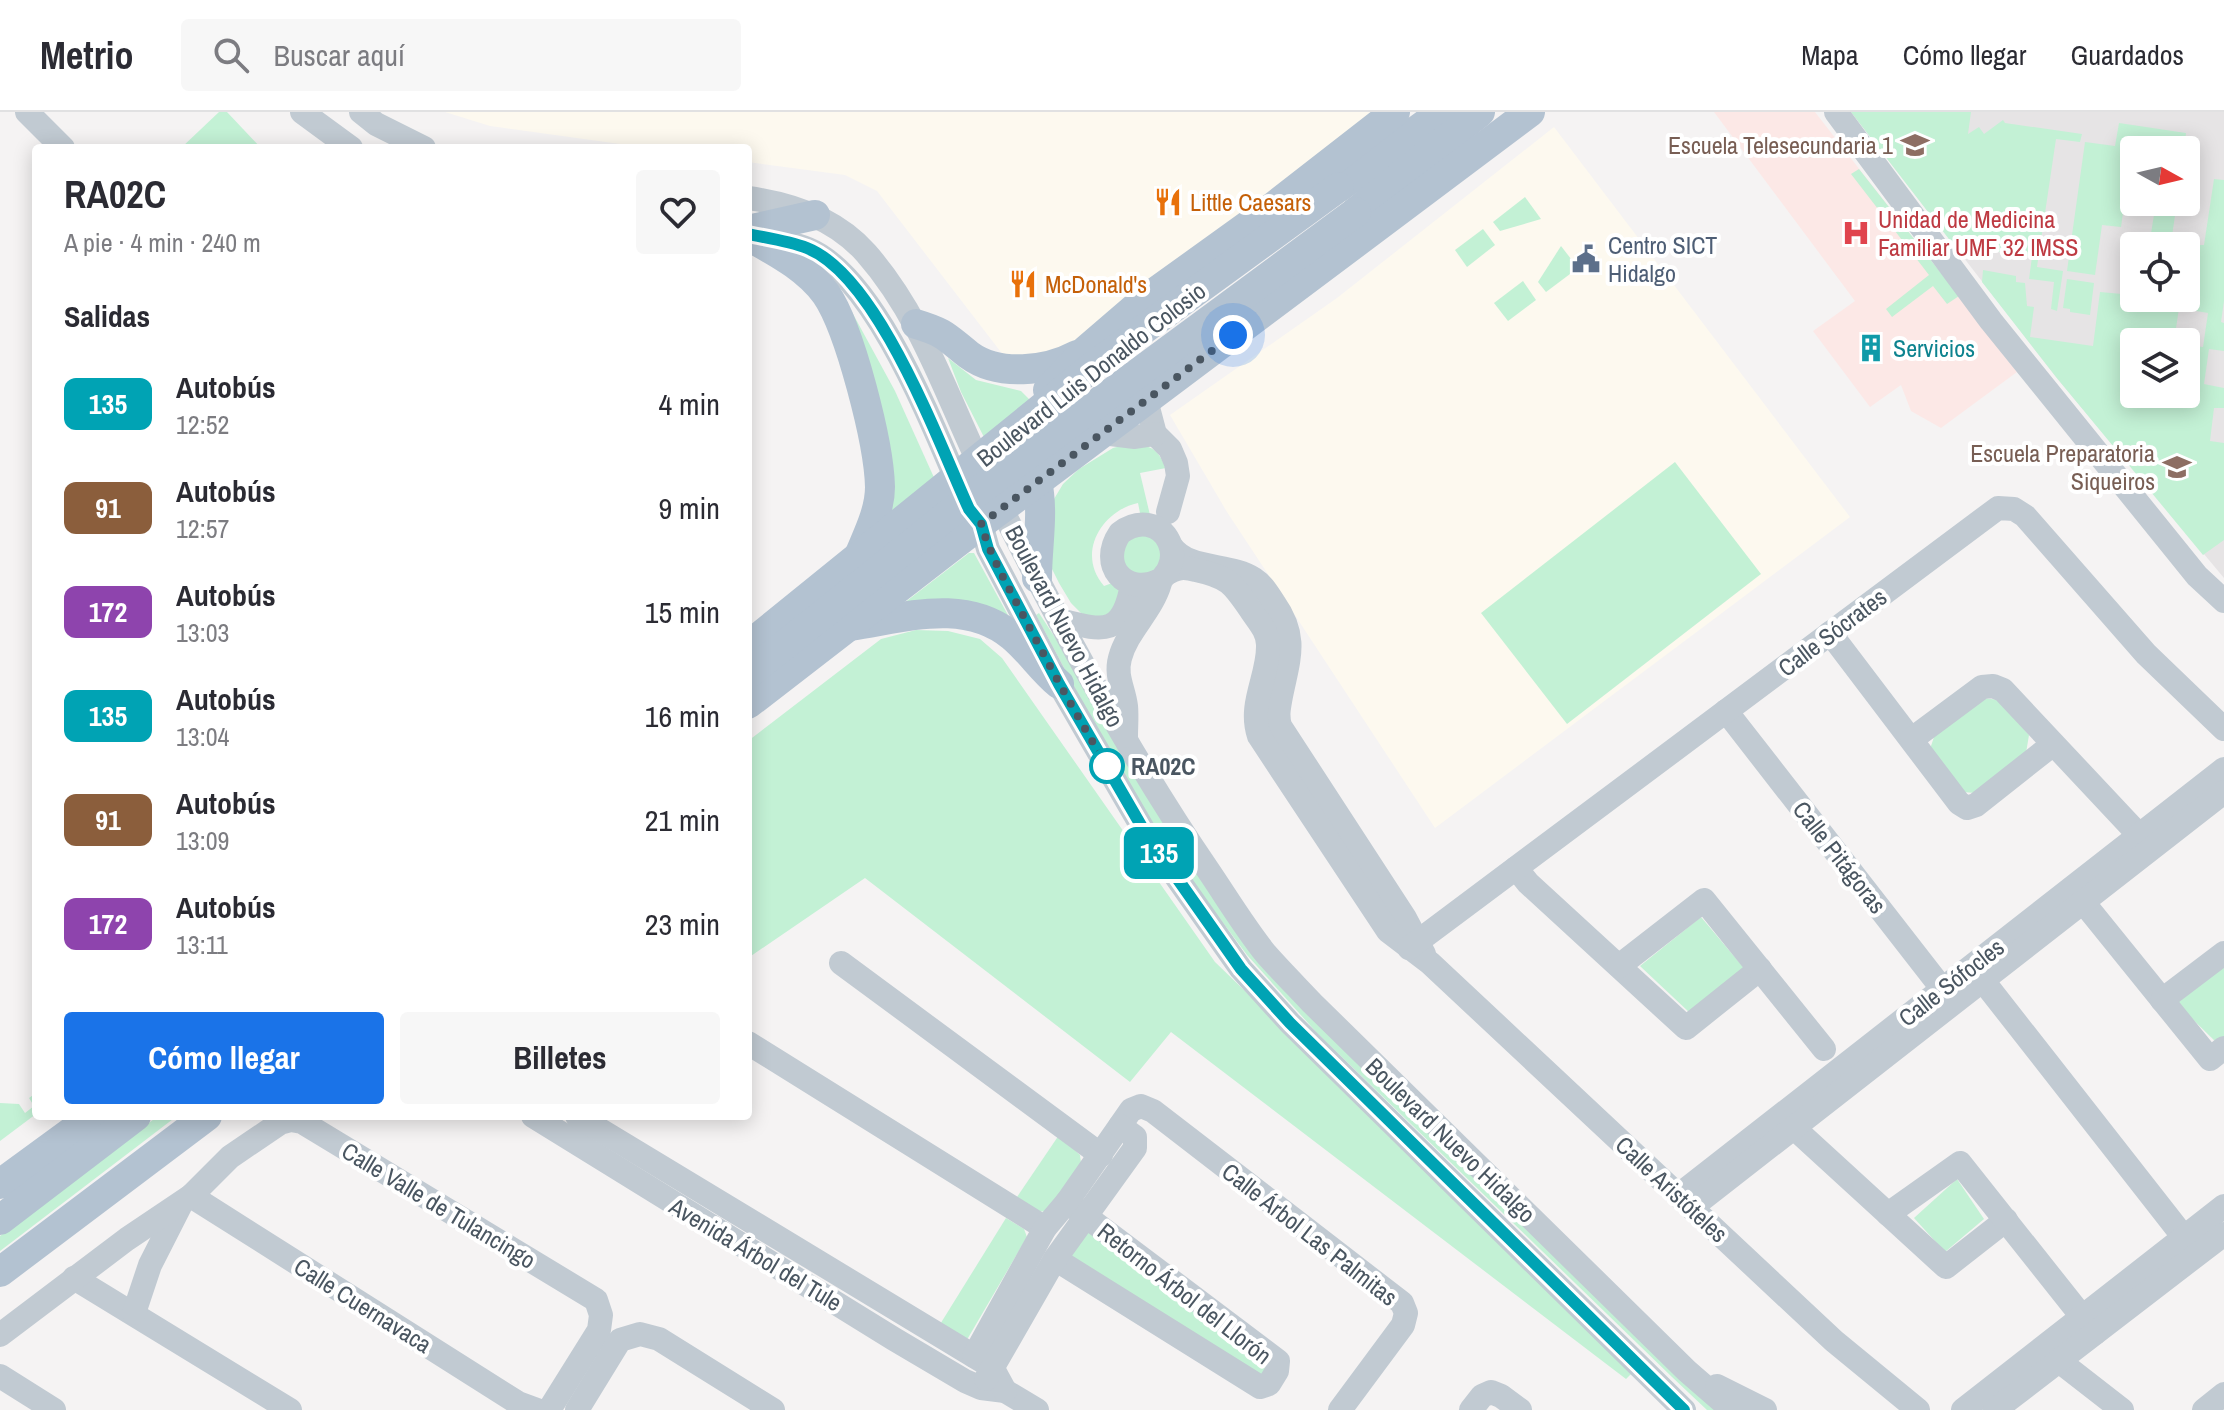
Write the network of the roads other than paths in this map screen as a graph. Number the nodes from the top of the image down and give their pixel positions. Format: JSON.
{"nodes":[{"id":1,"x":27,"y":112,"type":"edge"},
{"id":2,"x":338,"y":112,"type":"edge"},
{"id":3,"x":1398,"y":112,"type":"edge"},
{"id":4,"x":1480,"y":112,"type":"edge"},
{"id":5,"x":1530,"y":112,"type":"edge"},
{"id":6,"x":1836,"y":112,"type":"edge"},
{"id":7,"x":370,"y":116,"type":"edge"},
{"id":8,"x":308,"y":117,"type":"edge"},
{"id":9,"x":1448,"y":123,"type":"edge"},
{"id":10,"x":59,"y":144,"type":"edge"},
{"id":11,"x":345,"y":144,"type":"edge"},
{"id":12,"x":417,"y":144,"type":"edge"},
{"id":13,"x":1479,"y":151,"type":"junction"},
{"id":14,"x":1398,"y":178,"type":"junction"},
{"id":15,"x":1339,"y":187,"type":"junction"},
{"id":16,"x":752,"y":198,"type":"edge"},
{"id":17,"x":815,"y":215,"type":"junction"},
{"id":18,"x":752,"y":232,"type":"edge"},
{"id":19,"x":752,"y":234,"type":"edge"},
{"id":20,"x":752,"y":236,"type":"edge"},
{"id":21,"x":916,"y":324,"type":"junction"},
{"id":22,"x":1086,"y":350,"type":"junction"},
{"id":23,"x":1146,"y":400,"type":"junction"},
{"id":24,"x":1102,"y":433,"type":"junction"},
{"id":25,"x":1155,"y":434,"type":"junction"},
{"id":26,"x":966,"y":470,"type":"junction"},
{"id":27,"x":1037,"y":481,"type":"junction"},
{"id":28,"x":986,"y":508,"type":"junction"},
{"id":29,"x":1168,"y":512,"type":"junction"},
{"id":30,"x":1139,"y":524,"type":"junction"},
{"id":31,"x":1169,"y":541,"type":"junction"},
{"id":32,"x":849,"y":564,"type":"junction"},
{"id":33,"x":1163,"y":577,"type":"junction"},
{"id":34,"x":1037,"y":578,"type":"junction"},
{"id":35,"x":884,"y":580,"type":"junction"},
{"id":36,"x":1132,"y":585,"type":"junction"},
{"id":37,"x":2224,"y":601,"type":"edge"},
{"id":38,"x":858,"y":619,"type":"junction"},
{"id":39,"x":1059,"y":620,"type":"junction"},
{"id":40,"x":1830,"y":633,"type":"junction"},
{"id":41,"x":752,"y":635,"type":"edge"},
{"id":42,"x":752,"y":643,"type":"edge"},
{"id":43,"x":752,"y":671,"type":"edge"},
{"id":44,"x":1059,"y":684,"type":"junction"},
{"id":45,"x":752,"y":701,"type":"edge"},
{"id":46,"x":1726,"y":711,"type":"junction"},
{"id":47,"x":2224,"y":729,"type":"edge"},
{"id":48,"x":1912,"y":739,"type":"junction"},
{"id":49,"x":1127,"y":740,"type":"junction"},
{"id":50,"x":2052,"y":745,"type":"junction"},
{"id":51,"x":2224,"y":769,"type":"edge"},
{"id":52,"x":2224,"y":792,"type":"edge"},
{"id":53,"x":2139,"y":835,"type":"junction"},
{"id":54,"x":1516,"y":868,"type":"junction"},
{"id":55,"x":2083,"y":902,"type":"junction"},
{"id":56,"x":1413,"y":945,"type":"junction"},
{"id":57,"x":2224,"y":953,"type":"edge"},
{"id":58,"x":841,"y":963,"type":"dead end"},
{"id":59,"x":1619,"y":966,"type":"junction"},
{"id":60,"x":1760,"y":969,"type":"junction"},
{"id":61,"x":1977,"y":973,"type":"junction"},
{"id":62,"x":1948,"y":996,"type":"junction"},
{"id":63,"x":2162,"y":1000,"type":"junction"},
{"id":64,"x":752,"y":1045,"type":"edge"},
{"id":65,"x":2224,"y":1048,"type":"edge"},
{"id":66,"x":1824,"y":1049,"type":"dead end"},
{"id":67,"x":61,"y":1120,"type":"edge"},
{"id":68,"x":88,"y":1120,"type":"edge"},
{"id":69,"x":131,"y":1120,"type":"edge"},
{"id":70,"x":202,"y":1120,"type":"edge"},
{"id":71,"x":571,"y":1122,"type":"edge"},
{"id":72,"x":1120,"y":1126,"type":"junction"},
{"id":73,"x":1794,"y":1128,"type":"junction"},
{"id":74,"x":1101,"y":1155,"type":"junction"},
{"id":75,"x":0,"y":1166,"type":"edge"},
{"id":76,"x":0,"y":1184,"type":"edge"},
{"id":77,"x":186,"y":1199,"type":"junction"},
{"id":78,"x":1686,"y":1201,"type":"junction"},
{"id":79,"x":2224,"y":1206,"type":"edge"},
{"id":80,"x":1076,"y":1209,"type":"junction"},
{"id":81,"x":1888,"y":1214,"type":"junction"},
{"id":82,"x":0,"y":1220,"type":"edge"},
{"id":83,"x":2006,"y":1220,"type":"junction"},
{"id":84,"x":1045,"y":1228,"type":"junction"},
{"id":85,"x":2224,"y":1234,"type":"edge"},
{"id":86,"x":2191,"y":1246,"type":"junction"},
{"id":87,"x":1055,"y":1259,"type":"junction"},
{"id":88,"x":0,"y":1272,"type":"edge"},
{"id":89,"x":74,"y":1278,"type":"junction"},
{"id":90,"x":1021,"y":1294,"type":"junction"},
{"id":91,"x":134,"y":1313,"type":"junction"},
{"id":92,"x":2089,"y":1325,"type":"junction"},
{"id":93,"x":0,"y":1335,"type":"edge"},
{"id":94,"x":2059,"y":1361,"type":"junction"},
{"id":95,"x":1687,"y":1371,"type":"junction"},
{"id":96,"x":0,"y":1376,"type":"edge"},
{"id":97,"x":988,"y":1376,"type":"junction"},
{"id":98,"x":2224,"y":1394,"type":"edge"},
{"id":99,"x":524,"y":1408,"type":"edge"},
{"id":100,"x":54,"y":1410,"type":"edge"},
{"id":101,"x":290,"y":1410,"type":"edge"},
{"id":102,"x":549,"y":1410,"type":"edge"},
{"id":103,"x":577,"y":1410,"type":"edge"},
{"id":104,"x":773,"y":1410,"type":"edge"},
{"id":105,"x":1037,"y":1410,"type":"edge"},
{"id":106,"x":1340,"y":1410,"type":"edge"},
{"id":107,"x":1471,"y":1410,"type":"edge"},
{"id":108,"x":1520,"y":1410,"type":"edge"},
{"id":109,"x":1684,"y":1410,"type":"edge"},
{"id":110,"x":1732,"y":1410,"type":"edge"},
{"id":111,"x":1765,"y":1410,"type":"edge"},
{"id":112,"x":1918,"y":1410,"type":"edge"},
{"id":113,"x":1963,"y":1410,"type":"edge"},
{"id":114,"x":1995,"y":1410,"type":"edge"},
{"id":115,"x":2122,"y":1410,"type":"edge"},
{"id":116,"x":2204,"y":1410,"type":"edge"}],
"edges":[{"from":1,"to":10,"type":"street"},
{"from":2,"to":8,"type":"street"},
{"from":3,"to":15,"type":"main road"},
{"from":3,"to":22,"type":"main road","name":"Boulevard Luis Donaldo Colosio"},
{"from":4,"to":9,"type":"main road","name":"Boulevard Luis Donaldo Colosio"},
{"from":5,"to":13,"type":"main road"},
{"from":6,"to":37,"type":"street"},
{"from":7,"to":12,"type":"street"},
{"from":8,"to":11,"type":"street"},
{"from":9,"to":14,"type":"main road","name":"Boulevard Luis Donaldo Colosio"},
{"from":9,"to":15,"type":"main road","name":"Boulevard Luis Donaldo Colosio"},
{"from":9,"to":28,"type":"street"},
{"from":13,"to":14,"type":"main road"},
{"from":13,"to":23,"type":"main road"},
{"from":14,"to":43,"type":"main road","name":"Boulevard Luis Donaldo Colosio","bridge":true},
{"from":15,"to":42,"type":"main road","name":"Boulevard Luis Donaldo Colosio","bridge":true},
{"from":16,"to":17,"type":"street","name":"Boulevard Nuevo Hidalgo"},
{"from":17,"to":18,"type":"main road"},
{"from":17,"to":21,"type":"street","name":"Boulevard Nuevo Hidalgo"},
{"from":19,"to":26,"type":"street","name":"Boulevard Nuevo Hidalgo"},
{"from":20,"to":32,"type":"main road"},
{"from":21,"to":22,"type":"main road"},
{"from":21,"to":26,"type":"street","name":"Boulevard Nuevo Hidalgo"},
{"from":22,"to":26,"type":"main road","name":"Boulevard Luis Donaldo Colosio"},
{"from":23,"to":24,"type":"main road"},
{"from":23,"to":25,"type":"street"},
{"from":24,"to":25,"type":"street"},
{"from":24,"to":27,"type":"main road"},
{"from":25,"to":29,"type":"street"},
{"from":26,"to":28,"type":"street","name":"Boulevard Nuevo Hidalgo"},
{"from":26,"to":32,"type":"main road","name":"Boulevard Luis Donaldo Colosio"},
{"from":27,"to":28,"type":"main road"},
{"from":27,"to":34,"type":"main road"},
{"from":28,"to":34,"type":"street","name":"Boulevard Nuevo Hidalgo"},
{"from":28,"to":35,"type":"street"},
{"from":28,"to":38,"type":"main road"},
{"from":28,"to":44,"type":"street","name":"Boulevard Nuevo Hidalgo"},
{"from":29,"to":30,"type":"street"},
{"from":29,"to":31,"type":"street"},
{"from":30,"to":31,"type":"street"},
{"from":30,"to":36,"type":"street"},
{"from":31,"to":33,"type":"street"},
{"from":31,"to":56,"type":"street","name":"Calle Aristóteles"},
{"from":32,"to":35,"type":"main road"},
{"from":32,"to":41,"type":"main road","name":"Boulevard Luis Donaldo Colosio"},
{"from":33,"to":36,"type":"street"},
{"from":33,"to":49,"type":"street"},
{"from":33,"to":56,"type":"street","name":"Calle Aristóteles"},
{"from":34,"to":39,"type":"street","name":"Boulevard Nuevo Hidalgo"},
{"from":35,"to":38,"type":"main road"},
{"from":36,"to":39,"type":"street"},
{"from":38,"to":44,"type":"main road"},
{"from":38,"to":45,"type":"main road"},
{"from":39,"to":49,"type":"street","name":"Boulevard Nuevo Hidalgo"},
{"from":40,"to":46,"type":"street","name":"Calle Sócrates"},
{"from":40,"to":47,"type":"street","name":"Calle Sócrates"},
{"from":40,"to":48,"type":"street"},
{"from":44,"to":109,"type":"street","name":"Boulevard Nuevo Hidalgo"},
{"from":46,"to":54,"type":"street","name":"Calle Sócrates"},
{"from":46,"to":62,"type":"street","name":"Calle Pitágoras"},
{"from":48,"to":50,"type":"street"},
{"from":48,"to":50,"type":"street"},
{"from":49,"to":95,"type":"street","name":"Boulevard Nuevo Hidalgo"},
{"from":50,"to":53,"type":"street"},
{"from":51,"to":53,"type":"street","name":"Calle Sófocles"},
{"from":52,"to":55,"type":"street","name":"Calle Sófocles"},
{"from":53,"to":61,"type":"street","name":"Calle Sófocles"},
{"from":54,"to":56,"type":"street","name":"Calle Sócrates"},
{"from":54,"to":59,"type":"street"},
{"from":55,"to":61,"type":"street","name":"Calle Sófocles"},
{"from":55,"to":63,"type":"street"},
{"from":56,"to":78,"type":"street","name":"Calle Aristóteles"},
{"from":57,"to":63,"type":"street"},
{"from":58,"to":74,"type":"street"},
{"from":59,"to":60,"type":"street"},
{"from":59,"to":60,"type":"street"},
{"from":60,"to":66,"type":"street"},
{"from":61,"to":62,"type":"street","name":"Calle Sófocles"},
{"from":61,"to":86,"type":"street"},
{"from":62,"to":73,"type":"street","name":"Calle Sófocles"},
{"from":62,"to":78,"type":"street","name":"Calle Sófocles"},
{"from":63,"to":65,"type":"street"},
{"from":64,"to":84,"type":"street"},
{"from":67,"to":75,"type":"main road"},
{"from":68,"to":76,"type":"main road"},
{"from":69,"to":82,"type":"main road"},
{"from":70,"to":88,"type":"main road"},
{"from":71,"to":97,"type":"street","name":"Avenida Árbol del Tule"},
{"from":72,"to":74,"type":"street"},
{"from":72,"to":80,"type":"street"},
{"from":72,"to":106,"type":"street","name":"Calle Árbol Las Palmitas"},
{"from":73,"to":78,"type":"street","name":"Calle Sófocles"},
{"from":73,"to":81,"type":"street"},
{"from":74,"to":80,"type":"street"},
{"from":77,"to":89,"type":"street","name":"Calle Valle de Tulancingo"},
{"from":77,"to":91,"type":"street"},
{"from":77,"to":99,"type":"street","name":"Calle Cuernavaca"},
{"from":77,"to":102,"type":"street","name":"Calle Valle de Tulancingo"},
{"from":78,"to":112,"type":"street","name":"Calle Aristóteles"},
{"from":79,"to":86,"type":"street"},
{"from":80,"to":84,"type":"street"},
{"from":80,"to":87,"type":"street"},
{"from":80,"to":87,"type":"street","name":"Retorno Árbol del Llorón"},
{"from":81,"to":83,"type":"street"},
{"from":81,"to":83,"type":"street"},
{"from":83,"to":92,"type":"street"},
{"from":84,"to":90,"type":"street"},
{"from":85,"to":86,"type":"street"},
{"from":86,"to":92,"type":"street"},
{"from":87,"to":90,"type":"street"},
{"from":89,"to":91,"type":"street"},
{"from":89,"to":93,"type":"street","name":"Calle Valle de Tulancingo"},
{"from":90,"to":97,"type":"street"},
{"from":91,"to":101,"type":"street"},
{"from":92,"to":94,"type":"street"},
{"from":92,"to":113,"type":"street"},
{"from":94,"to":114,"type":"street"},
{"from":94,"to":115,"type":"street"},
{"from":95,"to":110,"type":"street","name":"Boulevard Nuevo Hidalgo"},
{"from":95,"to":111,"type":"street"},
{"from":96,"to":100,"type":"street"},
{"from":97,"to":105,"type":"street","name":"Avenida Árbol del Tule"},
{"from":98,"to":116,"type":"street"},
{"from":103,"to":104,"type":"street"},
{"from":107,"to":108,"type":"street"}]}
